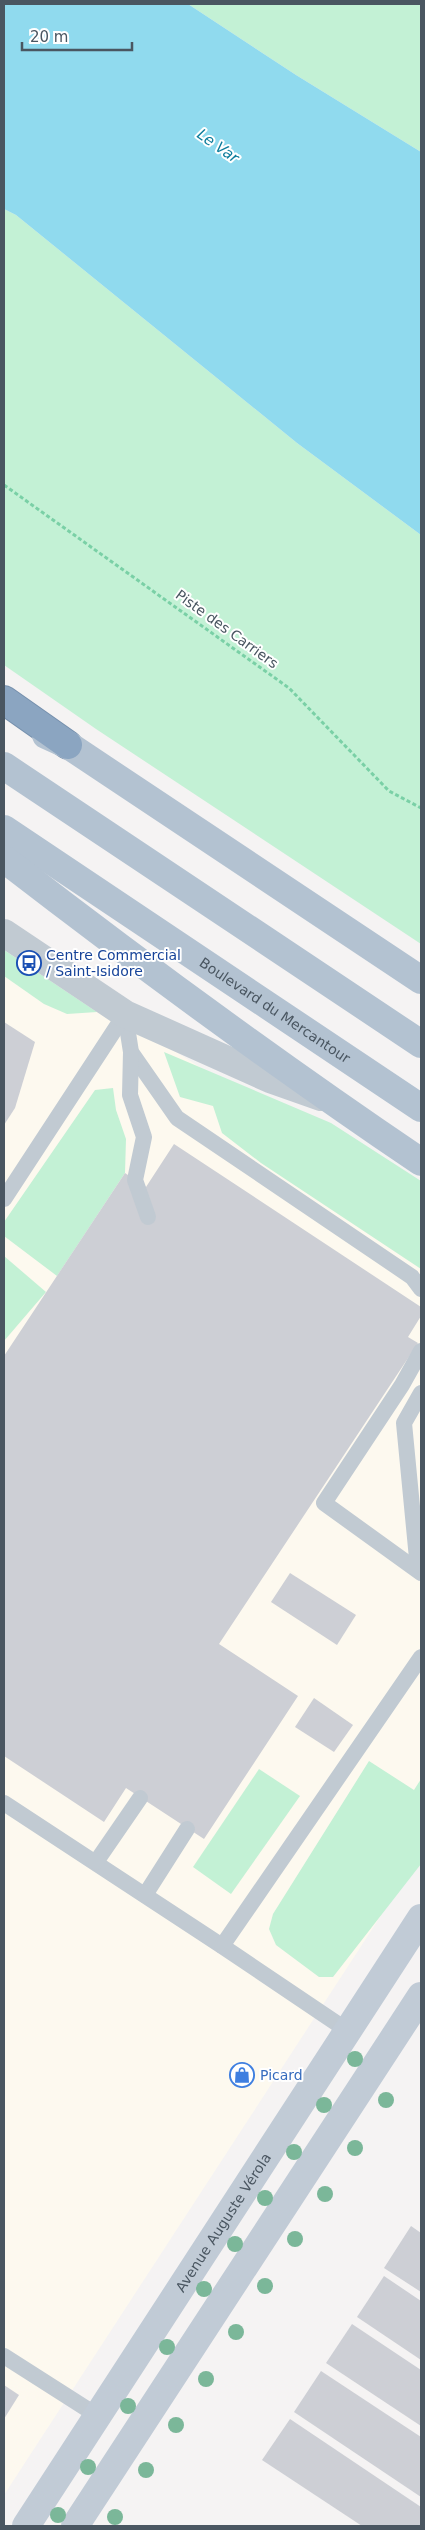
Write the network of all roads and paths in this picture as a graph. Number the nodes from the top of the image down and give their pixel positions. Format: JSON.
{"nodes":[{"id":1,"x":4,"y":485,"type":"edge"},
{"id":2,"x":4,"y":700,"type":"edge"},
{"id":3,"x":4,"y":715,"type":"edge"},
{"id":4,"x":68,"y":745,"type":"junction"},
{"id":5,"x":4,"y":766,"type":"edge"},
{"id":6,"x":421,"y":808,"type":"edge"},
{"id":7,"x":4,"y":829,"type":"edge"},
{"id":8,"x":4,"y":859,"type":"edge"},
{"id":9,"x":4,"y":933,"type":"edge"},
{"id":10,"x":421,"y":980,"type":"edge"},
{"id":11,"x":125,"y":1014,"type":"junction"},
{"id":12,"x":421,"y":1044,"type":"edge"},
{"id":13,"x":131,"y":1052,"type":"junction"},
{"id":14,"x":329,"y":1100,"type":"junction"},
{"id":15,"x":421,"y":1108,"type":"edge"},
{"id":16,"x":421,"y":1162,"type":"edge"},
{"id":17,"x":4,"y":1199,"type":"edge"},
{"id":18,"x":148,"y":1217,"type":"dead end"},
{"id":19,"x":421,"y":1289,"type":"edge"},
{"id":20,"x":421,"y":1351,"type":"edge"},
{"id":21,"x":421,"y":1394,"type":"edge"},
{"id":22,"x":420,"y":1571,"type":"edge"},
{"id":23,"x":421,"y":1657,"type":"edge"},
{"id":24,"x":140,"y":1798,"type":"dead end"},
{"id":25,"x":4,"y":1803,"type":"edge"},
{"id":26,"x":187,"y":1828,"type":"dead end"},
{"id":27,"x":96,"y":1862,"type":"junction"},
{"id":28,"x":145,"y":1895,"type":"junction"},
{"id":29,"x":421,"y":1918,"type":"edge"},
{"id":30,"x":222,"y":1946,"type":"junction"},
{"id":31,"x":421,"y":1996,"type":"edge"},
{"id":32,"x":348,"y":2031,"type":"junction"},
{"id":33,"x":4,"y":2356,"type":"edge"},
{"id":34,"x":98,"y":2416,"type":"junction"},
{"id":35,"x":26,"y":2526,"type":"edge"},
{"id":36,"x":75,"y":2526,"type":"edge"}],
"edges":[{"from":1,"to":6,"type":"path","name":"Piste des Carriers"},
{"from":2,"to":4,"type":"highway"},
{"from":3,"to":4,"type":"main road"},
{"from":4,"to":10,"type":"main road"},
{"from":5,"to":12,"type":"main road"},
{"from":7,"to":15,"type":"main road","name":"Boulevard du Mercantour"},
{"from":8,"to":14,"type":"main road"},
{"from":9,"to":11,"type":"street"},
{"from":11,"to":13,"type":"lane"},
{"from":11,"to":14,"type":"street"},
{"from":11,"to":17,"type":"lane"},
{"from":13,"to":18,"type":"lane"},
{"from":13,"to":19,"type":"lane"},
{"from":14,"to":16,"type":"main road"},
{"from":20,"to":22,"type":"lane"},
{"from":21,"to":22,"type":"lane"},
{"from":23,"to":30,"type":"lane"},
{"from":24,"to":27,"type":"lane"},
{"from":25,"to":27,"type":"lane"},
{"from":26,"to":28,"type":"lane"},
{"from":27,"to":28,"type":"lane"},
{"from":28,"to":30,"type":"lane"},
{"from":29,"to":32,"type":"main road","name":"Avenue Auguste Vérola"},
{"from":30,"to":32,"type":"lane"},
{"from":31,"to":36,"type":"main road"},
{"from":32,"to":34,"type":"main road","name":"Avenue Auguste Vérola"},
{"from":33,"to":34,"type":"lane"},
{"from":34,"to":35,"type":"main road","name":"Avenue Auguste Vérola"}]}
